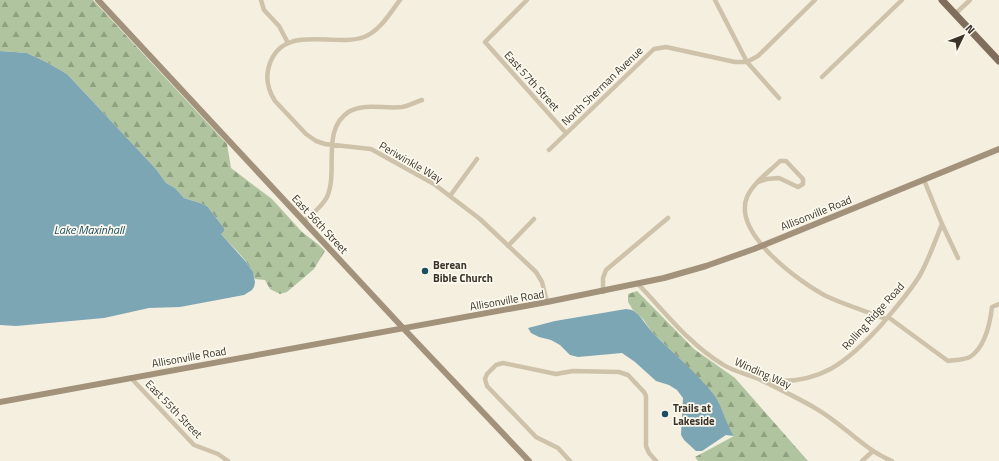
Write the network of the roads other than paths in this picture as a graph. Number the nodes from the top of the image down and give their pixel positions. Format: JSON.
{"nodes":[{"id":1,"x":98,"y":0,"type":"edge"},
{"id":2,"x":261,"y":0,"type":"edge"},
{"id":3,"x":400,"y":0,"type":"edge"},
{"id":4,"x":527,"y":0,"type":"edge"},
{"id":5,"x":715,"y":0,"type":"edge"},
{"id":6,"x":815,"y":0,"type":"edge"},
{"id":7,"x":902,"y":0,"type":"edge"},
{"id":8,"x":942,"y":0,"type":"edge"},
{"id":9,"x":970,"y":0,"type":"edge"},
{"id":10,"x":955,"y":14,"type":"junction"},
{"id":11,"x":288,"y":43,"type":"junction"},
{"id":12,"x":999,"y":61,"type":"edge"},
{"id":13,"x":747,"y":62,"type":"junction"},
{"id":14,"x":822,"y":77,"type":"dead end"},
{"id":15,"x":779,"y":98,"type":"dead end"},
{"id":16,"x":422,"y":100,"type":"dead end"},
{"id":17,"x":566,"y":133,"type":"junction"},
{"id":18,"x":332,"y":145,"type":"junction"},
{"id":19,"x":999,"y":149,"type":"edge"},
{"id":20,"x":549,"y":150,"type":"dead end"},
{"id":21,"x":477,"y":159,"type":"dead end"},
{"id":22,"x":924,"y":180,"type":"junction"},
{"id":23,"x":758,"y":182,"type":"junction"},
{"id":24,"x":450,"y":196,"type":"junction"},
{"id":25,"x":668,"y":218,"type":"dead end"},
{"id":26,"x":534,"y":219,"type":"dead end"},
{"id":27,"x":304,"y":222,"type":"junction"},
{"id":28,"x":942,"y":224,"type":"junction"},
{"id":29,"x":763,"y":245,"type":"junction"},
{"id":30,"x":508,"y":246,"type":"junction"},
{"id":31,"x":958,"y":258,"type":"dead end"},
{"id":32,"x":638,"y":285,"type":"junction"},
{"id":33,"x":603,"y":292,"type":"junction"},
{"id":34,"x":547,"y":302,"type":"junction"},
{"id":35,"x":999,"y":304,"type":"edge"},
{"id":36,"x":887,"y":318,"type":"junction"},
{"id":37,"x":404,"y":329,"type":"junction"},
{"id":38,"x":131,"y":378,"type":"junction"},
{"id":39,"x":759,"y":380,"type":"junction"},
{"id":40,"x":0,"y":402,"type":"edge"},
{"id":41,"x":873,"y":451,"type":"junction"},
{"id":42,"x":228,"y":461,"type":"edge"},
{"id":43,"x":529,"y":461,"type":"edge"},
{"id":44,"x":570,"y":461,"type":"edge"},
{"id":45,"x":656,"y":461,"type":"edge"},
{"id":46,"x":862,"y":461,"type":"edge"},
{"id":47,"x":892,"y":461,"type":"edge"}],
"edges":[{"from":1,"to":27,"type":"main road","name":"East 56th Street"},
{"from":2,"to":11,"type":"street"},
{"from":3,"to":11,"type":"street"},
{"from":4,"to":17,"type":"street","name":"East 57th Street"},
{"from":5,"to":13,"type":"street"},
{"from":6,"to":13,"type":"street"},
{"from":7,"to":14,"type":"street"},
{"from":8,"to":10,"type":"main road"},
{"from":9,"to":10,"type":"street"},
{"from":10,"to":12,"type":"main road"},
{"from":11,"to":18,"type":"street","name":"Periwinkle Way"},
{"from":13,"to":15,"type":"street"},
{"from":13,"to":17,"type":"street","name":"North Sherman Avenue"},
{"from":16,"to":18,"type":"street"},
{"from":17,"to":20,"type":"street","name":"North Sherman Avenue"},
{"from":18,"to":24,"type":"street","name":"Periwinkle Way"},
{"from":18,"to":27,"type":"street"},
{"from":19,"to":22,"type":"main road","name":"Allisonville Road"},
{"from":21,"to":24,"type":"street"},
{"from":22,"to":28,"type":"street"},
{"from":22,"to":29,"type":"main road","name":"Allisonville Road"},
{"from":23,"to":23,"type":"street"},
{"from":23,"to":29,"type":"street"},
{"from":24,"to":30,"type":"street","name":"Periwinkle Way"},
{"from":25,"to":33,"type":"street"},
{"from":26,"to":30,"type":"street"},
{"from":27,"to":37,"type":"main road","name":"East 56th Street"},
{"from":28,"to":31,"type":"street"},
{"from":28,"to":36,"type":"street","name":"Rolling Ridge Road"},
{"from":29,"to":32,"type":"main road","name":"Allisonville Road"},
{"from":29,"to":36,"type":"street"},
{"from":30,"to":34,"type":"street","name":"Periwinkle Way"},
{"from":32,"to":33,"type":"main road","name":"Allisonville Road"},
{"from":32,"to":39,"type":"street","name":"Winding Way"},
{"from":33,"to":34,"type":"main road","name":"Allisonville Road"},
{"from":34,"to":37,"type":"main road","name":"Allisonville Road"},
{"from":35,"to":36,"type":"street"},
{"from":36,"to":39,"type":"street","name":"Rolling Ridge Road"},
{"from":37,"to":38,"type":"main road","name":"Allisonville Road"},
{"from":37,"to":43,"type":"main road","name":"East 56th Street"},
{"from":38,"to":40,"type":"main road","name":"Allisonville Road"},
{"from":38,"to":42,"type":"street","name":"East 55th Street"},
{"from":39,"to":41,"type":"street","name":"Winding Way"},
{"from":41,"to":46,"type":"street"},
{"from":41,"to":47,"type":"street","name":"Winding Way"},
{"from":44,"to":45,"type":"street"}]}
